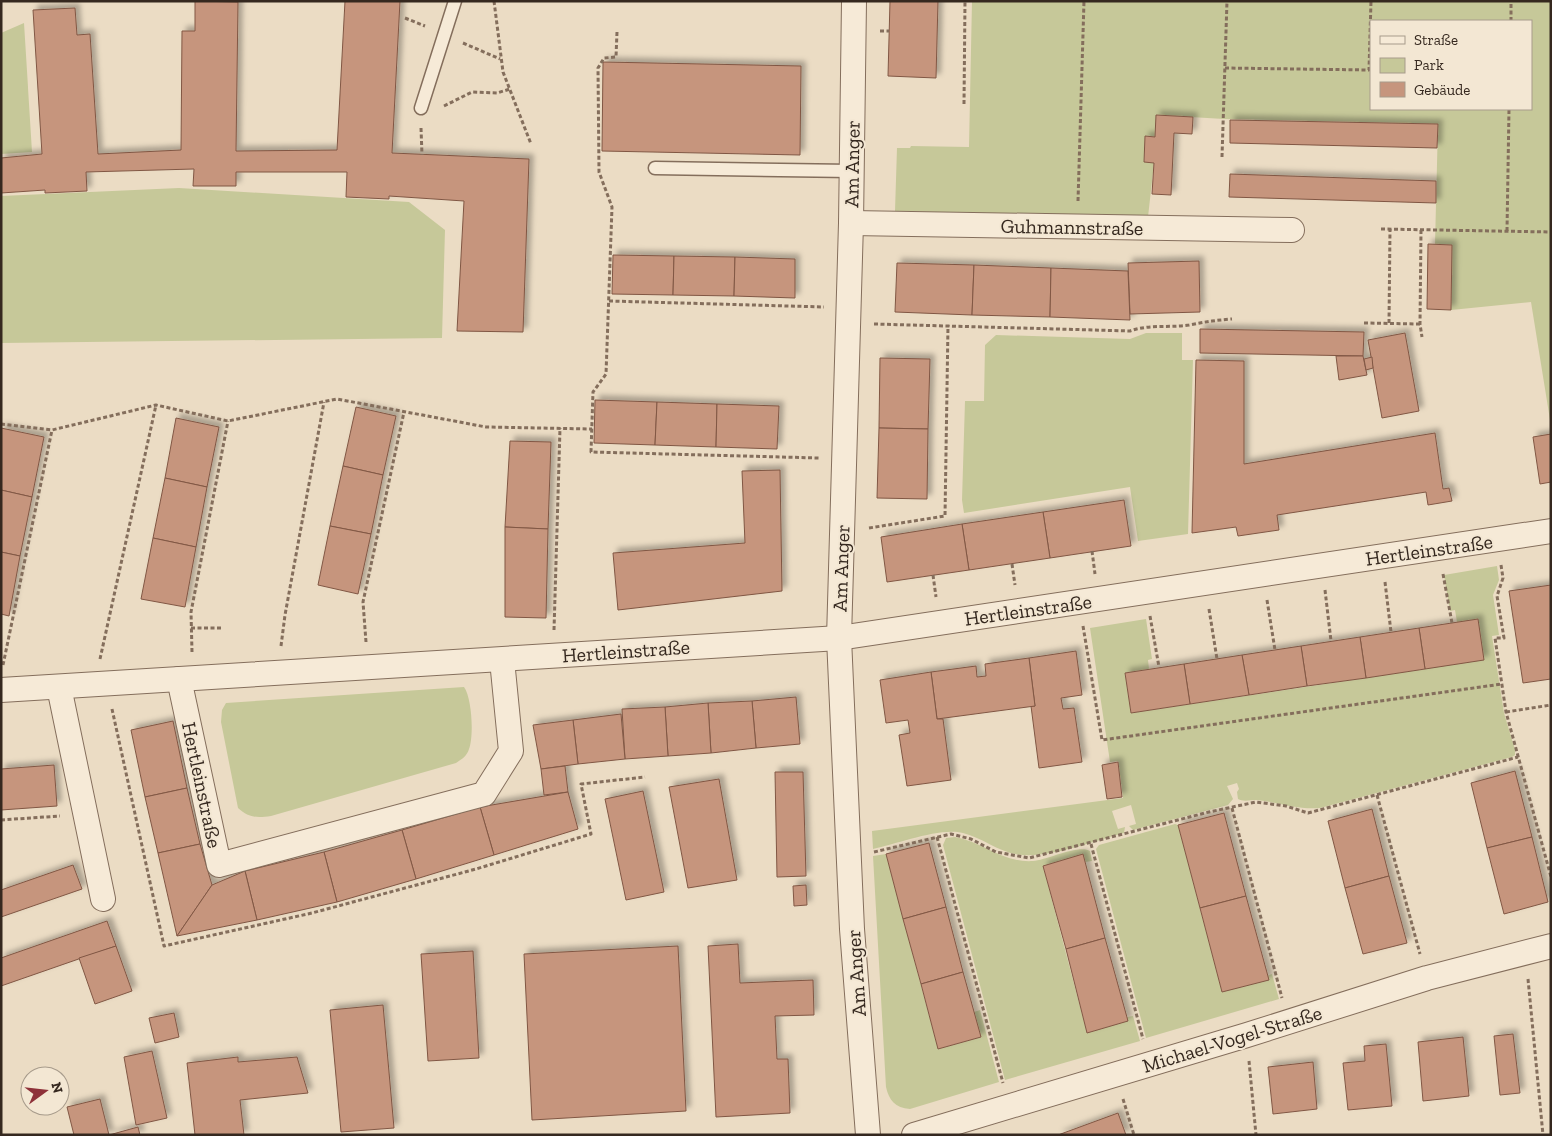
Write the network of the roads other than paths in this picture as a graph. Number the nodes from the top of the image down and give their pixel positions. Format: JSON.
{"nodes":[{"id":1,"x":455,"y":1,"type":"edge"},
{"id":2,"x":854,"y":1,"type":"edge"},
{"id":3,"x":421,"y":108,"type":"road end"},
{"id":4,"x":655,"y":168,"type":"dead end"},
{"id":5,"x":852,"y":171,"type":"junction"},
{"id":6,"x":852,"y":223,"type":"junction"},
{"id":7,"x":1292,"y":230,"type":"dead end"},
{"id":8,"x":1551,"y":531,"type":"edge"},
{"id":9,"x":839,"y":638,"type":"junction"},
{"id":10,"x":502,"y":660,"type":"junction"},
{"id":11,"x":2,"y":678,"type":"edge"},
{"id":12,"x":185,"y":679,"type":"junction"},
{"id":13,"x":59,"y":686,"type":"junction"},
{"id":14,"x":103,"y":899,"type":"dead end"},
{"id":15,"x":1551,"y":946,"type":"edge"},
{"id":16,"x":868,"y":1135,"type":"edge"},
{"id":17,"x":914,"y":1135,"type":"edge"}],
"edges":[{"from":1,"to":3,"type":"lane"},
{"from":2,"to":5,"type":"street","name":"Am Anger"},
{"from":4,"to":5,"type":"lane"},
{"from":5,"to":6,"type":"street","name":"Am Anger"},
{"from":6,"to":7,"type":"street","name":"Guhmannstraße"},
{"from":6,"to":9,"type":"street","name":"Am Anger"},
{"from":8,"to":9,"type":"street","name":"Hertleinstraße"},
{"from":9,"to":10,"type":"street","name":"Hertleinstraße"},
{"from":9,"to":16,"type":"street","name":"Am Anger"},
{"from":10,"to":12,"type":"street","name":"Hertleinstraße"},
{"from":10,"to":12,"type":"street","name":"Hertleinstraße"},
{"from":11,"to":13,"type":"street","name":"Hertleinstraße"},
{"from":12,"to":13,"type":"street","name":"Hertleinstraße"},
{"from":13,"to":14,"type":"street"},
{"from":15,"to":17,"type":"street","name":"Michael-Vogel-Straße"}]}
